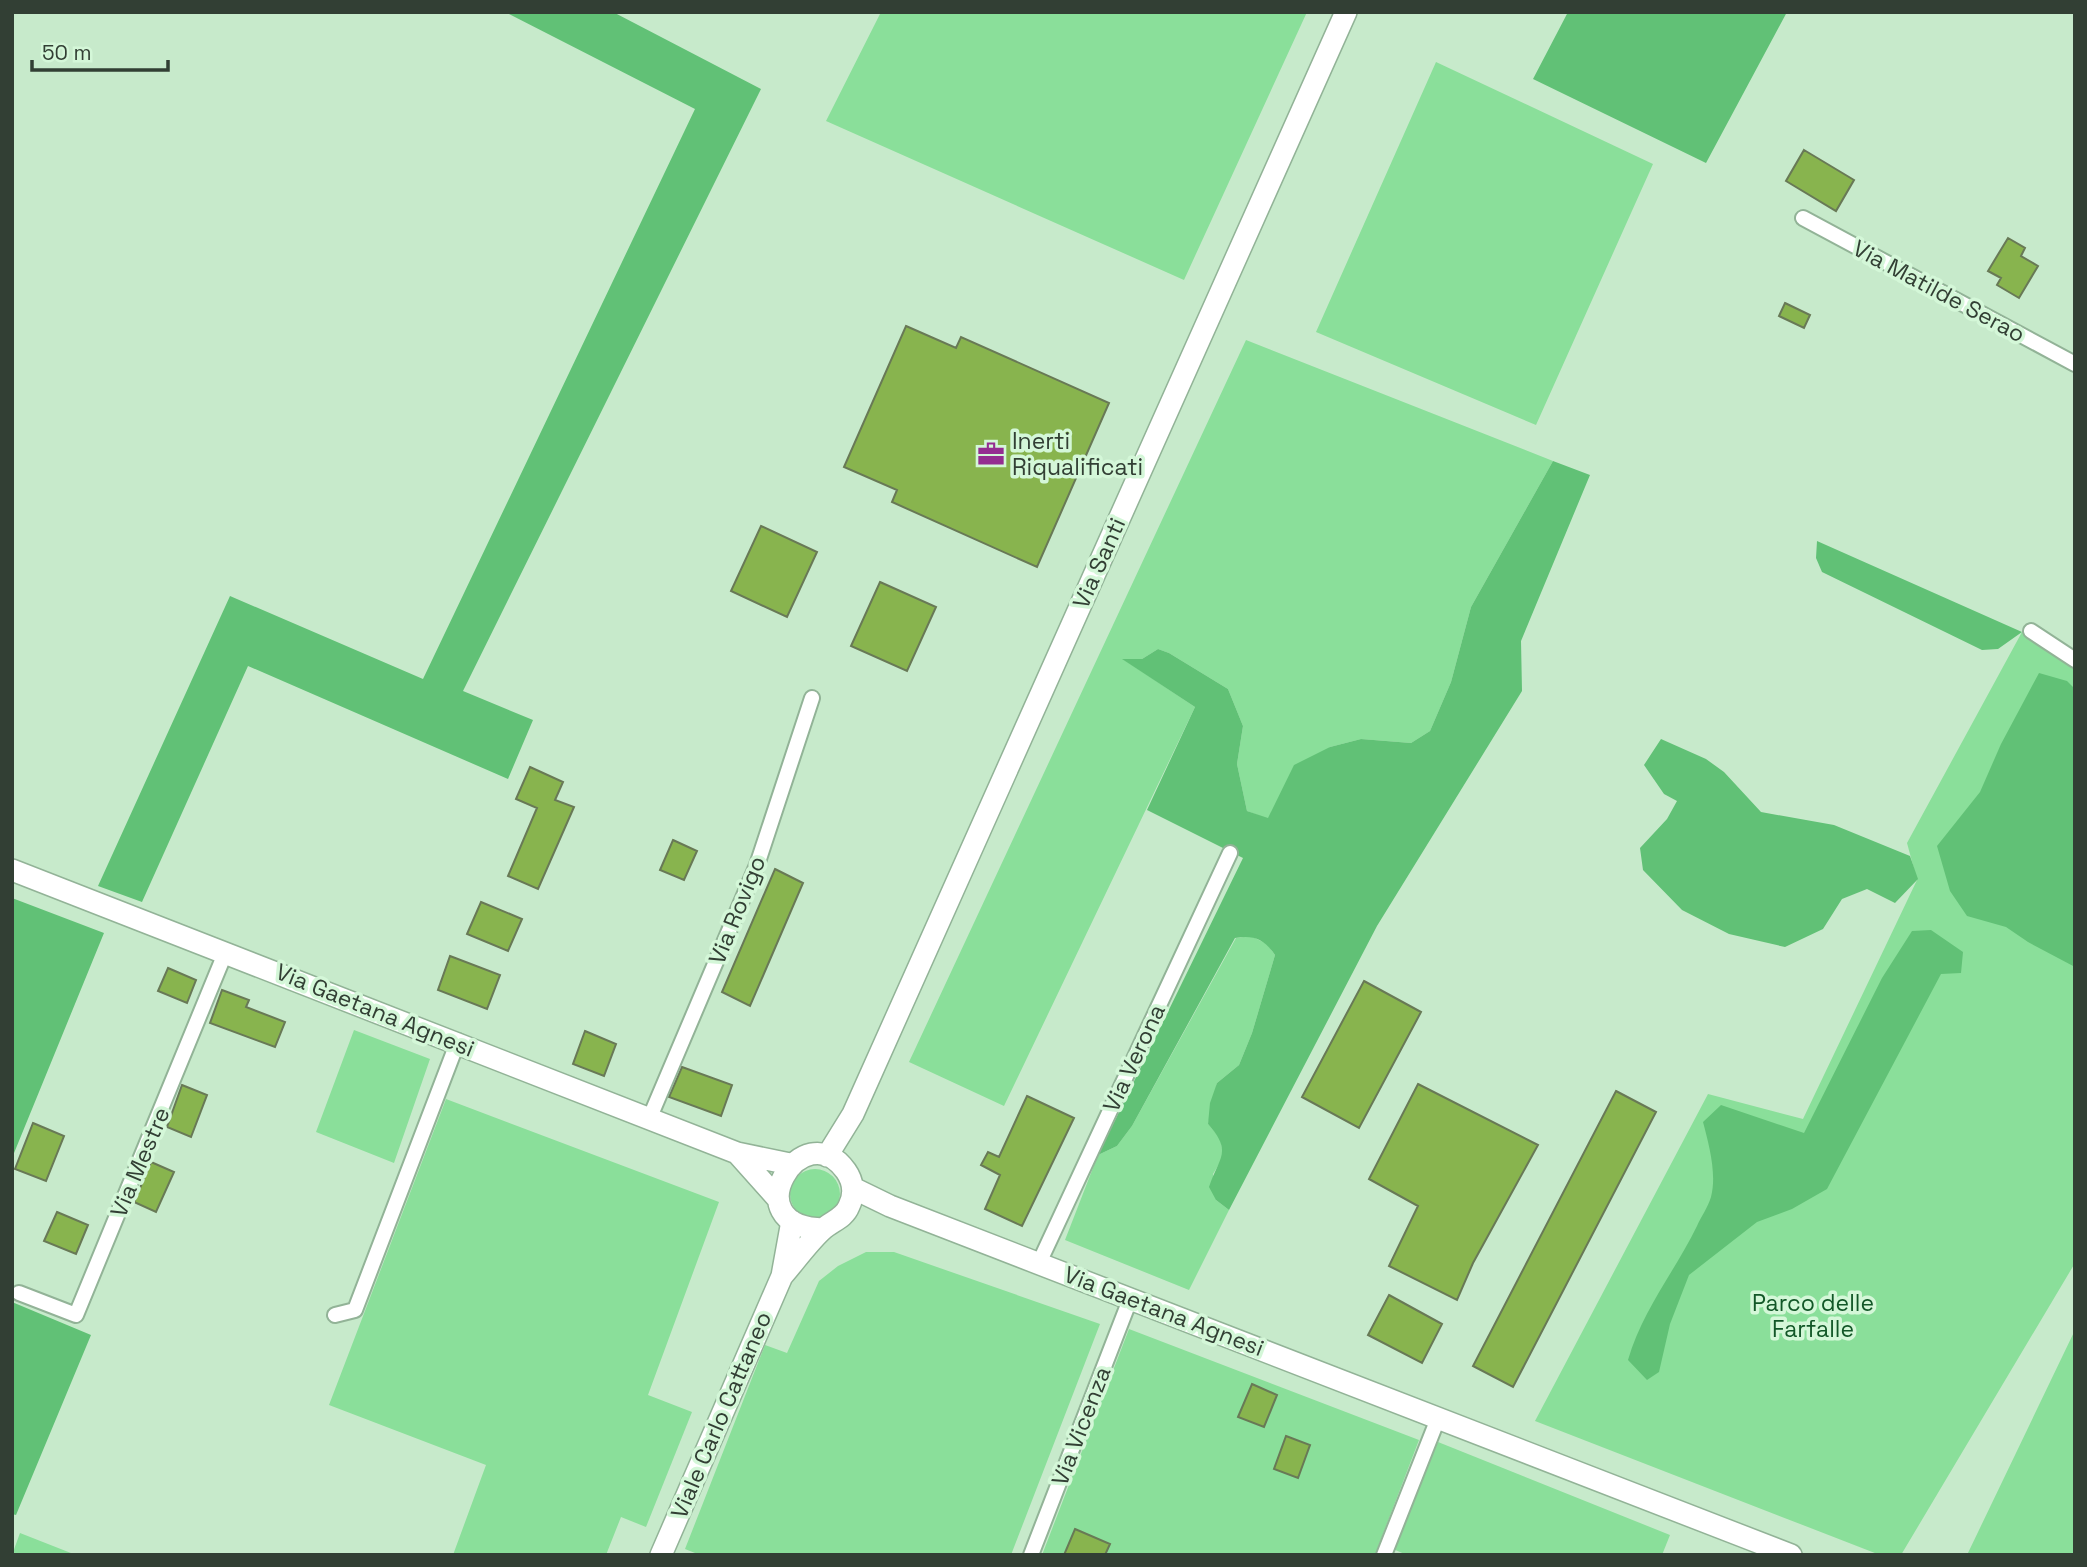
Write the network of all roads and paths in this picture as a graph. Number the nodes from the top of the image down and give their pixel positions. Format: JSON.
{"nodes":[{"id":1,"x":1346,"y":12,"type":"edge"},
{"id":2,"x":1803,"y":218,"type":"dead end"},
{"id":3,"x":2075,"y":364,"type":"edge"},
{"id":4,"x":2031,"y":631,"type":"dead end"},
{"id":5,"x":2075,"y":660,"type":"edge"},
{"id":6,"x":812,"y":698,"type":"dead end"},
{"id":7,"x":1230,"y":853,"type":"dead end"},
{"id":8,"x":12,"y":870,"type":"edge"},
{"id":9,"x":226,"y":951,"type":"junction"},
{"id":10,"x":458,"y":1041,"type":"junction"},
{"id":11,"x":650,"y":1117,"type":"junction"},
{"id":12,"x":737,"y":1153,"type":"junction"},
{"id":13,"x":835,"y":1161,"type":"junction"},
{"id":14,"x":790,"y":1164,"type":"junction"},
{"id":15,"x":853,"y":1188,"type":"junction"},
{"id":16,"x":778,"y":1199,"type":"junction"},
{"id":17,"x":890,"y":1206,"type":"junction"},
{"id":18,"x":846,"y":1214,"type":"junction"},
{"id":19,"x":792,"y":1221,"type":"junction"},
{"id":20,"x":822,"y":1229,"type":"junction"},
{"id":21,"x":1039,"y":1264,"type":"junction"},
{"id":22,"x":782,"y":1276,"type":"junction"},
{"id":23,"x":19,"y":1293,"type":"dead end"},
{"id":24,"x":1131,"y":1297,"type":"junction"},
{"id":25,"x":335,"y":1315,"type":"dead end"},
{"id":26,"x":1439,"y":1416,"type":"junction"},
{"id":27,"x":1750,"y":1547,"type":"edge"},
{"id":28,"x":661,"y":1555,"type":"edge"},
{"id":29,"x":1031,"y":1555,"type":"edge"},
{"id":30,"x":1384,"y":1555,"type":"edge"},
{"id":31,"x":1791,"y":1555,"type":"edge"}],
"edges":[{"from":1,"to":13,"type":"street","name":"Via Santi"},
{"from":2,"to":3,"type":"street","name":"Via Matilde Serao"},
{"from":4,"to":5,"type":"street"},
{"from":6,"to":11,"type":"street","name":"Via Rovigo"},
{"from":7,"to":21,"type":"street","name":"Via Verona"},
{"from":8,"to":9,"type":"street","name":"Via Gaetana Agnesi"},
{"from":9,"to":10,"type":"street","name":"Via Gaetana Agnesi"},
{"from":9,"to":23,"type":"street","name":"Via Mestre"},
{"from":10,"to":11,"type":"street","name":"Via Gaetana Agnesi"},
{"from":10,"to":25,"type":"street"},
{"from":11,"to":12,"type":"street","name":"Via Gaetana Agnesi"},
{"from":12,"to":14,"type":"street","name":"Via Gaetana Agnesi"},
{"from":12,"to":16,"type":"street","name":"Via Gaetana Agnesi"},
{"from":13,"to":14,"type":"street"},
{"from":13,"to":15,"type":"street"},
{"from":14,"to":16,"type":"street"},
{"from":15,"to":17,"type":"street","name":"Via Gaetana Agnesi"},
{"from":15,"to":18,"type":"street"},
{"from":16,"to":19,"type":"street"},
{"from":17,"to":18,"type":"street"},
{"from":17,"to":21,"type":"street","name":"Via Gaetana Agnesi"},
{"from":18,"to":20,"type":"street"},
{"from":19,"to":20,"type":"street"},
{"from":19,"to":22,"type":"street","name":"Viale Carlo Cattaneo"},
{"from":20,"to":22,"type":"street","name":"Viale Carlo Cattaneo"},
{"from":21,"to":24,"type":"street","name":"Via Gaetana Agnesi"},
{"from":22,"to":28,"type":"street","name":"Viale Carlo Cattaneo"},
{"from":24,"to":26,"type":"street","name":"Via Gaetana Agnesi"},
{"from":24,"to":29,"type":"street","name":"Via Vicenza"},
{"from":26,"to":27,"type":"street","name":"Via Gaetana Agnesi"},
{"from":26,"to":30,"type":"street"},
{"from":27,"to":31,"type":"street","name":"Via Gaetana Agnesi"}]}
